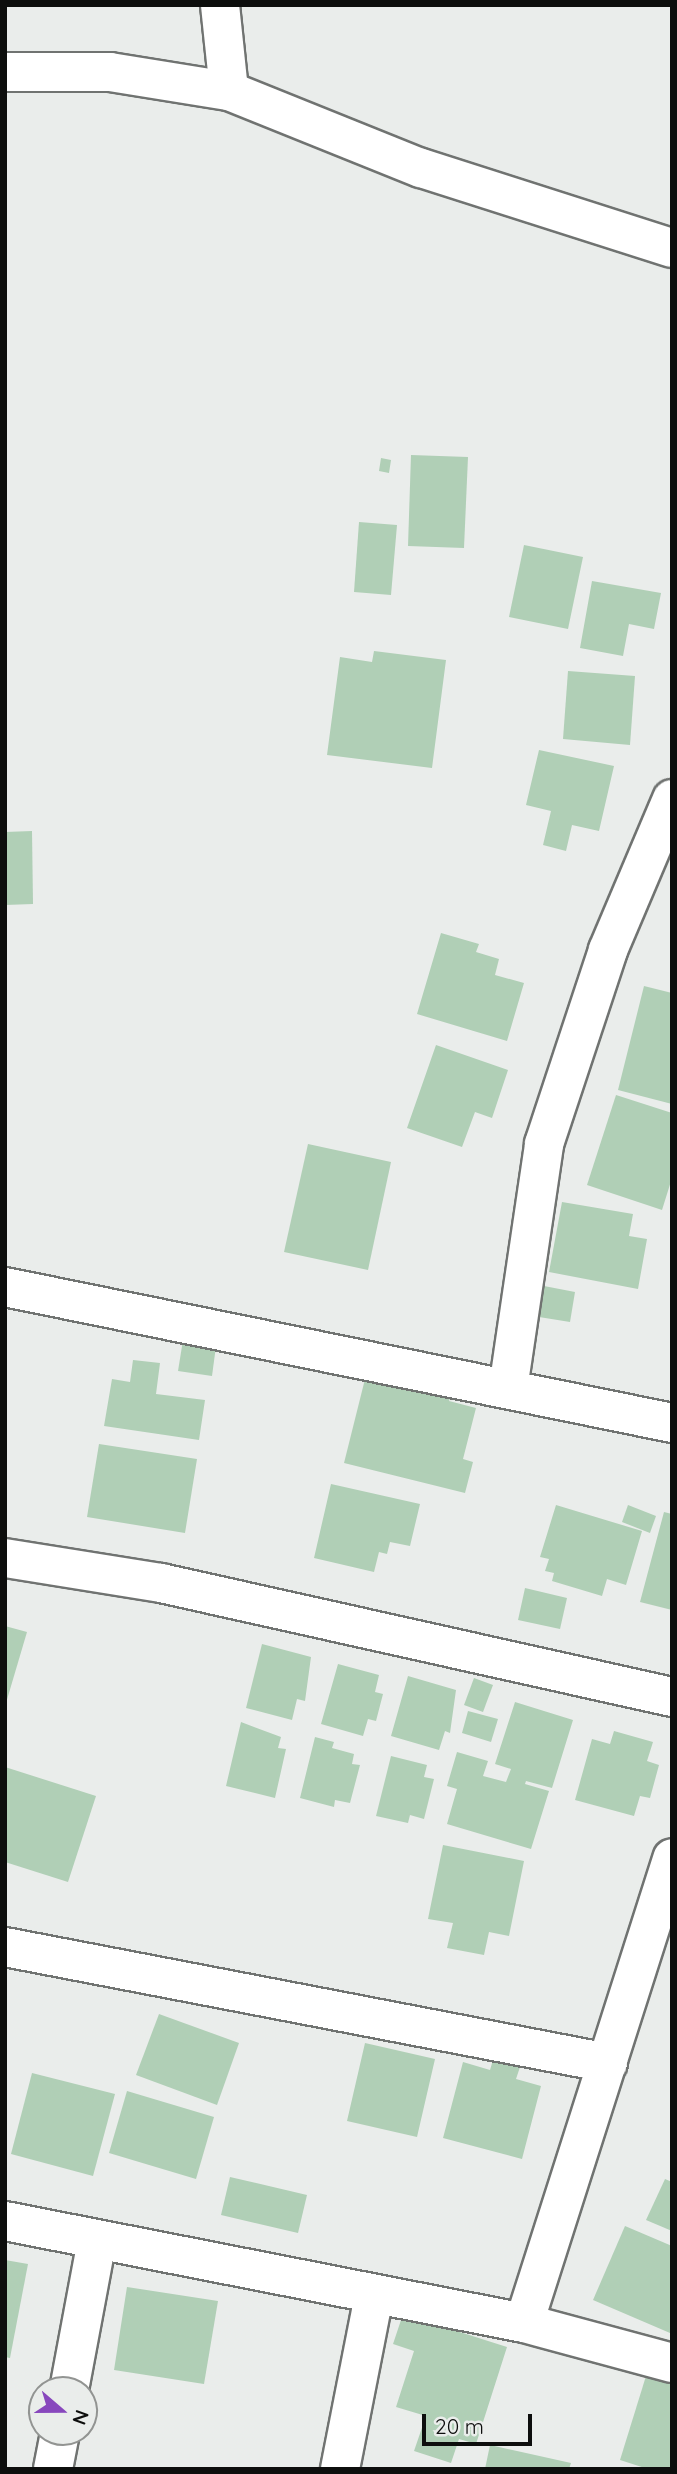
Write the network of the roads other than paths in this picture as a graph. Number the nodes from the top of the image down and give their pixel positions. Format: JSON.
{"nodes":[{"id":1,"x":220,"y":5,"type":"edge"},
{"id":2,"x":5,"y":72,"type":"edge"},
{"id":3,"x":229,"y":91,"type":"junction"},
{"id":4,"x":672,"y":248,"type":"edge"},
{"id":5,"x":672,"y":800,"type":"edge"},
{"id":6,"x":5,"y":1287,"type":"edge"},
{"id":7,"x":508,"y":1389,"type":"junction"},
{"id":8,"x":672,"y":1423,"type":"edge"},
{"id":9,"x":5,"y":1558,"type":"edge"},
{"id":10,"x":672,"y":1697,"type":"edge"},
{"id":11,"x":672,"y":1858,"type":"edge"},
{"id":12,"x":5,"y":1947,"type":"edge"},
{"id":13,"x":608,"y":2063,"type":"junction"},
{"id":14,"x":5,"y":2221,"type":"edge"},
{"id":15,"x":97,"y":2241,"type":"junction"},
{"id":16,"x":374,"y":2295,"type":"junction"},
{"id":17,"x":524,"y":2323,"type":"junction"},
{"id":18,"x":672,"y":2363,"type":"edge"},
{"id":19,"x":71,"y":2376,"type":"edge"},
{"id":20,"x":57,"y":2446,"type":"edge"},
{"id":21,"x":53,"y":2469,"type":"edge"},
{"id":22,"x":340,"y":2469,"type":"edge"}],
"edges":[{"from":1,"to":3,"type":"street"},
{"from":2,"to":3,"type":"street"},
{"from":3,"to":4,"type":"street"},
{"from":5,"to":7,"type":"street"},
{"from":6,"to":7,"type":"street"},
{"from":7,"to":8,"type":"street"},
{"from":9,"to":10,"type":"street"},
{"from":11,"to":13,"type":"street"},
{"from":12,"to":13,"type":"street"},
{"from":13,"to":17,"type":"street"},
{"from":14,"to":15,"type":"street"},
{"from":15,"to":16,"type":"street"},
{"from":15,"to":19,"type":"street"},
{"from":16,"to":17,"type":"street"},
{"from":16,"to":22,"type":"street"},
{"from":17,"to":18,"type":"street"},
{"from":20,"to":21,"type":"street"}]}
